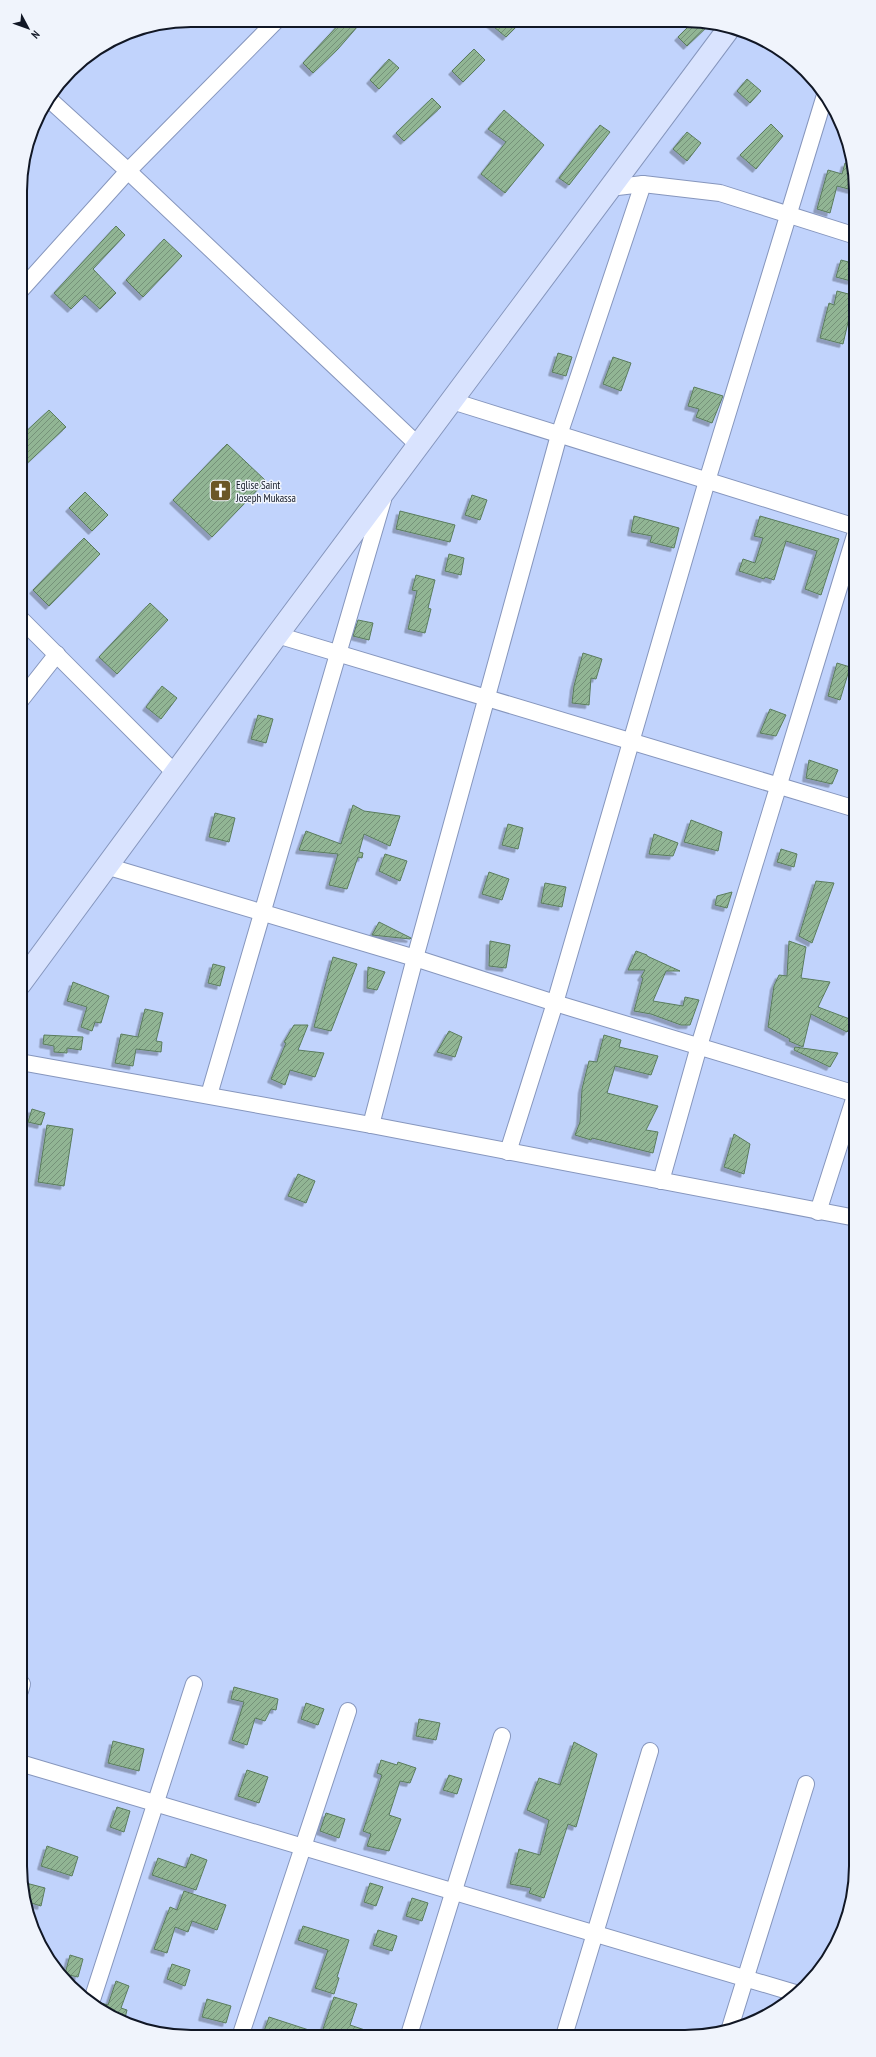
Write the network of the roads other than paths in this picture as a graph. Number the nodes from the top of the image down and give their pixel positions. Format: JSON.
{"nodes":[{"id":1,"x":269,"y":27,"type":"edge"},
{"id":2,"x":726,"y":33,"type":"edge"},
{"id":3,"x":53,"y":103,"type":"edge"},
{"id":4,"x":823,"y":103,"type":"edge"},
{"id":5,"x":128,"y":171,"type":"junction"},
{"id":6,"x":643,"y":184,"type":"junction"},
{"id":7,"x":609,"y":188,"type":"junction"},
{"id":8,"x":788,"y":215,"type":"junction"},
{"id":9,"x":849,"y":234,"type":"edge"},
{"id":10,"x":27,"y":283,"type":"edge"},
{"id":11,"x":452,"y":401,"type":"junction"},
{"id":12,"x":559,"y":435,"type":"junction"},
{"id":13,"x":418,"y":446,"type":"junction"},
{"id":14,"x":707,"y":481,"type":"junction"},
{"id":15,"x":386,"y":488,"type":"junction"},
{"id":16,"x":849,"y":525,"type":"edge"},
{"id":17,"x":849,"y":555,"type":"edge"},
{"id":18,"x":27,"y":625,"type":"edge"},
{"id":19,"x":277,"y":635,"type":"junction"},
{"id":20,"x":337,"y":653,"type":"junction"},
{"id":21,"x":57,"y":654,"type":"junction"},
{"id":22,"x":27,"y":692,"type":"edge"},
{"id":23,"x":487,"y":698,"type":"junction"},
{"id":24,"x":631,"y":742,"type":"junction"},
{"id":25,"x":175,"y":773,"type":"junction"},
{"id":26,"x":780,"y":786,"type":"junction"},
{"id":27,"x":849,"y":807,"type":"edge"},
{"id":28,"x":106,"y":866,"type":"junction"},
{"id":29,"x":261,"y":912,"type":"junction"},
{"id":30,"x":415,"y":958,"type":"junction"},
{"id":31,"x":27,"y":974,"type":"edge"},
{"id":32,"x":555,"y":1003,"type":"junction"},
{"id":33,"x":699,"y":1046,"type":"junction"},
{"id":34,"x":27,"y":1063,"type":"edge"},
{"id":35,"x":849,"y":1092,"type":"edge"},
{"id":36,"x":209,"y":1095,"type":"junction"},
{"id":37,"x":849,"y":1116,"type":"edge"},
{"id":38,"x":371,"y":1125,"type":"junction"},
{"id":39,"x":508,"y":1152,"type":"junction"},
{"id":40,"x":661,"y":1181,"type":"junction"},
{"id":41,"x":818,"y":1212,"type":"junction"},
{"id":42,"x":849,"y":1217,"type":"edge"},
{"id":43,"x":194,"y":1684,"type":"dead end"},
{"id":44,"x":348,"y":1711,"type":"dead end"},
{"id":45,"x":502,"y":1736,"type":"dead end"},
{"id":46,"x":650,"y":1751,"type":"dead end"},
{"id":47,"x":27,"y":1765,"type":"edge"},
{"id":48,"x":806,"y":1784,"type":"dead end"},
{"id":49,"x":156,"y":1803,"type":"junction"},
{"id":50,"x":303,"y":1847,"type":"junction"},
{"id":51,"x":454,"y":1892,"type":"junction"},
{"id":52,"x":595,"y":1934,"type":"junction"},
{"id":53,"x":745,"y":1978,"type":"junction"},
{"id":54,"x":790,"y":1991,"type":"edge"},
{"id":55,"x":93,"y":1997,"type":"edge"},
{"id":56,"x":732,"y":2023,"type":"edge"},
{"id":57,"x":242,"y":2030,"type":"edge"},
{"id":58,"x":411,"y":2030,"type":"edge"},
{"id":59,"x":566,"y":2030,"type":"edge"}],
"edges":[{"from":1,"to":5,"type":"street"},
{"from":2,"to":7,"type":"street"},
{"from":3,"to":5,"type":"street"},
{"from":4,"to":8,"type":"street"},
{"from":5,"to":10,"type":"street"},
{"from":5,"to":13,"type":"street"},
{"from":6,"to":7,"type":"street"},
{"from":6,"to":8,"type":"street"},
{"from":6,"to":12,"type":"street"},
{"from":7,"to":11,"type":"street"},
{"from":8,"to":9,"type":"street"},
{"from":8,"to":14,"type":"street"},
{"from":11,"to":12,"type":"street"},
{"from":11,"to":13,"type":"street"},
{"from":12,"to":14,"type":"street"},
{"from":12,"to":23,"type":"street"},
{"from":13,"to":15,"type":"street"},
{"from":14,"to":16,"type":"street"},
{"from":14,"to":24,"type":"street"},
{"from":15,"to":19,"type":"street"},
{"from":15,"to":20,"type":"street"},
{"from":17,"to":26,"type":"street"},
{"from":18,"to":21,"type":"street"},
{"from":19,"to":20,"type":"street"},
{"from":19,"to":25,"type":"street"},
{"from":20,"to":23,"type":"street"},
{"from":20,"to":29,"type":"street"},
{"from":21,"to":22,"type":"street"},
{"from":21,"to":25,"type":"street"},
{"from":23,"to":24,"type":"street"},
{"from":23,"to":30,"type":"street"},
{"from":24,"to":26,"type":"street"},
{"from":24,"to":32,"type":"street"},
{"from":25,"to":28,"type":"street"},
{"from":26,"to":27,"type":"street"},
{"from":26,"to":33,"type":"street"},
{"from":28,"to":29,"type":"street"},
{"from":28,"to":31,"type":"street"},
{"from":29,"to":30,"type":"street"},
{"from":29,"to":36,"type":"street"},
{"from":30,"to":32,"type":"street"},
{"from":30,"to":38,"type":"street"},
{"from":32,"to":33,"type":"street"},
{"from":32,"to":39,"type":"street"},
{"from":33,"to":35,"type":"street"},
{"from":33,"to":40,"type":"street"},
{"from":34,"to":36,"type":"street"},
{"from":36,"to":38,"type":"street"},
{"from":37,"to":41,"type":"street"},
{"from":38,"to":39,"type":"street"},
{"from":39,"to":40,"type":"street"},
{"from":40,"to":41,"type":"street"},
{"from":41,"to":42,"type":"street"},
{"from":43,"to":49,"type":"street"},
{"from":44,"to":50,"type":"street"},
{"from":45,"to":51,"type":"street"},
{"from":46,"to":52,"type":"street"},
{"from":47,"to":49,"type":"street"},
{"from":48,"to":53,"type":"street"},
{"from":49,"to":50,"type":"street"},
{"from":49,"to":55,"type":"street"},
{"from":50,"to":51,"type":"street"},
{"from":50,"to":57,"type":"street"},
{"from":51,"to":52,"type":"street"},
{"from":51,"to":58,"type":"street"},
{"from":52,"to":53,"type":"street"},
{"from":52,"to":59,"type":"street"},
{"from":53,"to":54,"type":"street"},
{"from":53,"to":56,"type":"street"}]}
